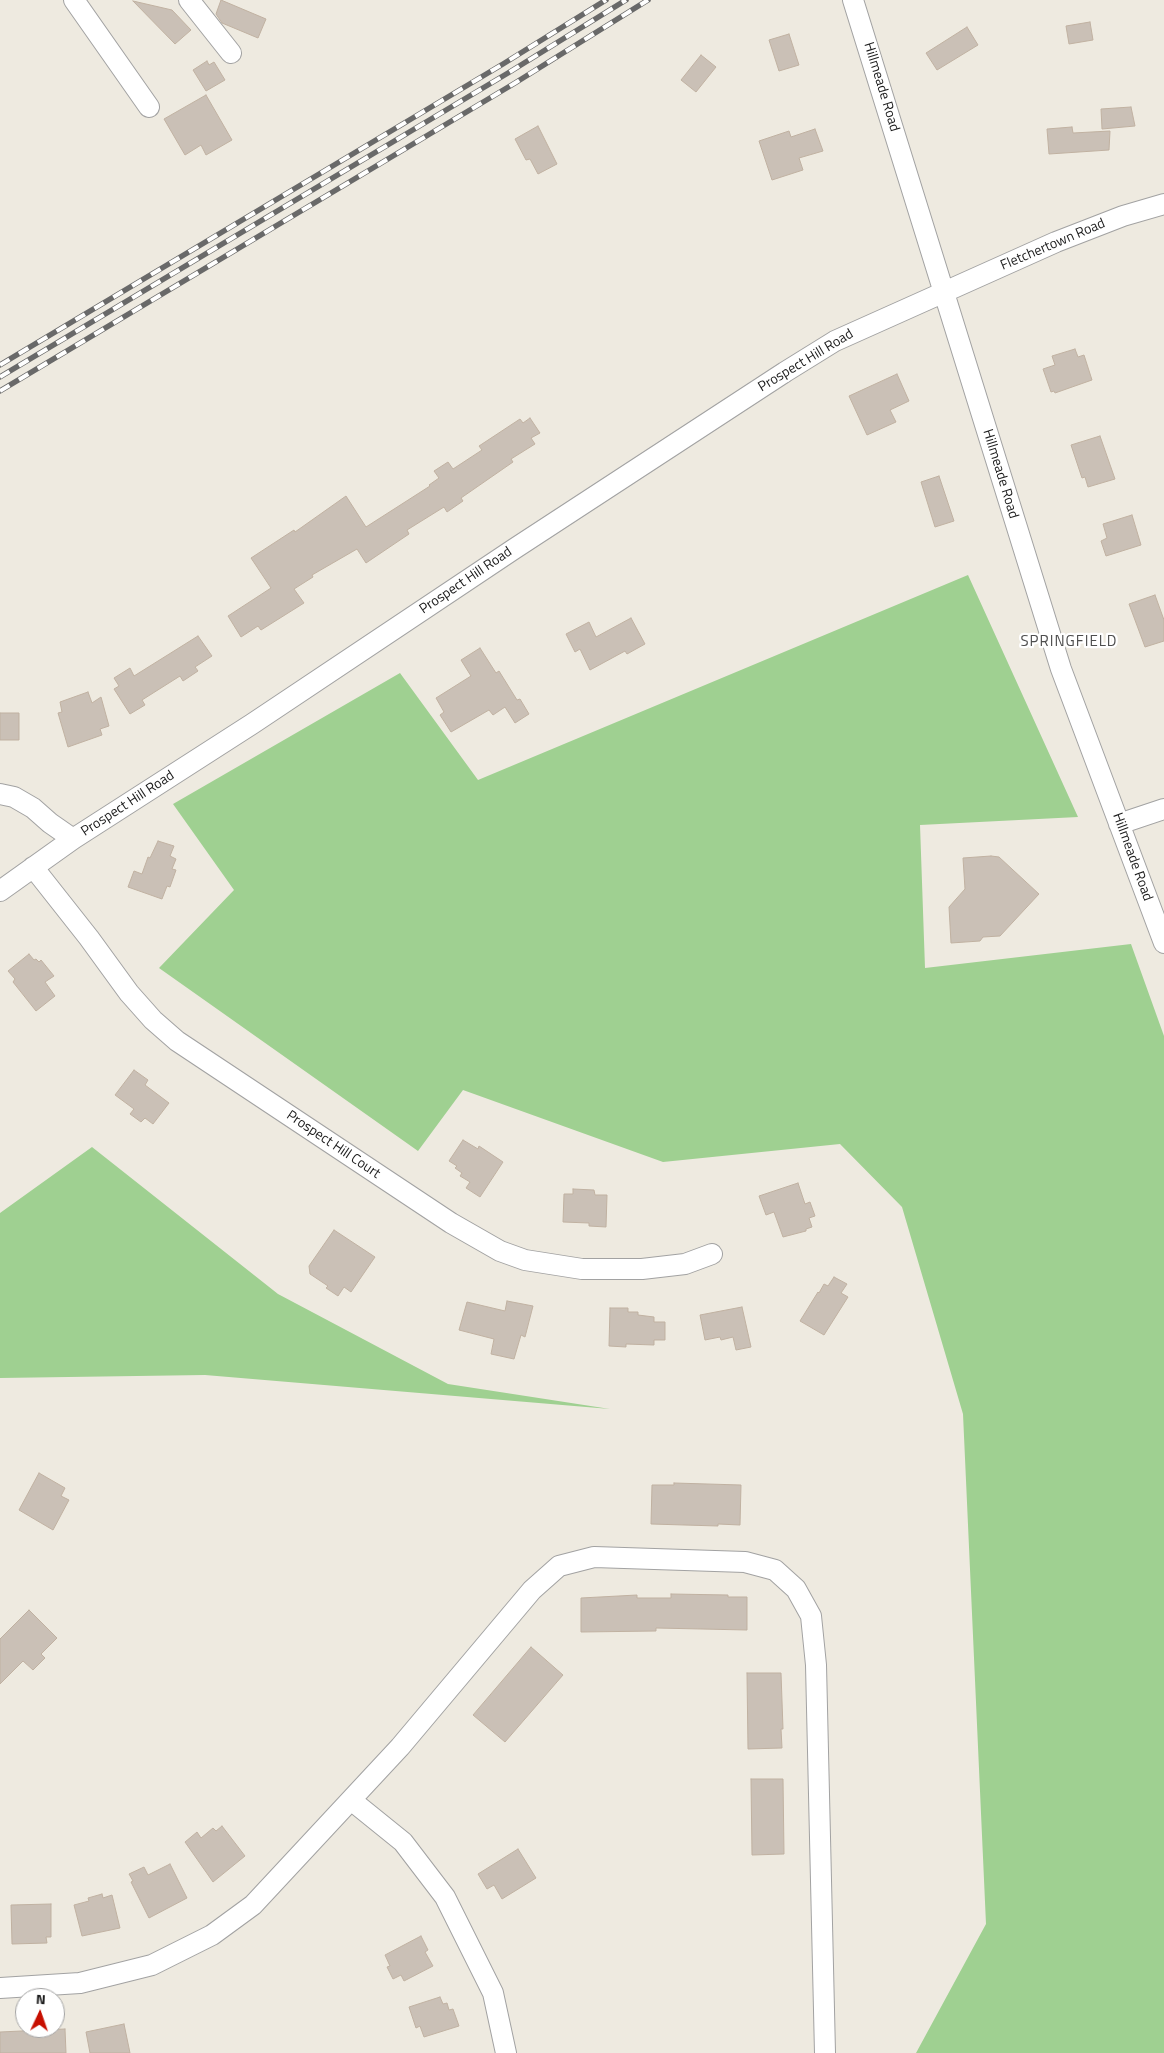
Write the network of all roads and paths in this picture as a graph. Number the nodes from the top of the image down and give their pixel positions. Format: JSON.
{"nodes":[{"id":1,"x":74,"y":0,"type":"edge"},
{"id":2,"x":189,"y":0,"type":"edge"},
{"id":3,"x":853,"y":0,"type":"edge"},
{"id":4,"x":231,"y":54,"type":"dead end"},
{"id":5,"x":149,"y":107,"type":"dead end"},
{"id":6,"x":1164,"y":204,"type":"edge"},
{"id":7,"x":945,"y":293,"type":"junction"},
{"id":8,"x":0,"y":794,"type":"edge"},
{"id":9,"x":1164,"y":809,"type":"edge"},
{"id":10,"x":1119,"y":824,"type":"junction"},
{"id":11,"x":73,"y":839,"type":"junction"},
{"id":12,"x":33,"y":867,"type":"junction"},
{"id":13,"x":0,"y":891,"type":"edge"},
{"id":14,"x":1164,"y":943,"type":"edge"},
{"id":15,"x":712,"y":1254,"type":"dead end"},
{"id":16,"x":351,"y":1800,"type":"junction"},
{"id":17,"x":0,"y":1988,"type":"edge"},
{"id":18,"x":506,"y":2053,"type":"edge"},
{"id":19,"x":825,"y":2053,"type":"edge"}],
"edges":[{"from":1,"to":5,"type":"street"},
{"from":2,"to":4,"type":"street"},
{"from":3,"to":7,"type":"street","name":"Hillmeade Road"},
{"from":6,"to":7,"type":"street","name":"Fletchertown Road"},
{"from":7,"to":10,"type":"street","name":"Hillmeade Road"},
{"from":7,"to":11,"type":"street","name":"Prospect Hill Road"},
{"from":8,"to":11,"type":"street"},
{"from":9,"to":10,"type":"street"},
{"from":10,"to":14,"type":"street","name":"Hillmeade Road"},
{"from":11,"to":12,"type":"street","name":"Prospect Hill Road"},
{"from":12,"to":13,"type":"street","name":"Prospect Hill Road"},
{"from":12,"to":15,"type":"street","name":"Prospect Hill Court"},
{"from":16,"to":17,"type":"street"},
{"from":16,"to":18,"type":"street"},
{"from":16,"to":19,"type":"street"}]}
